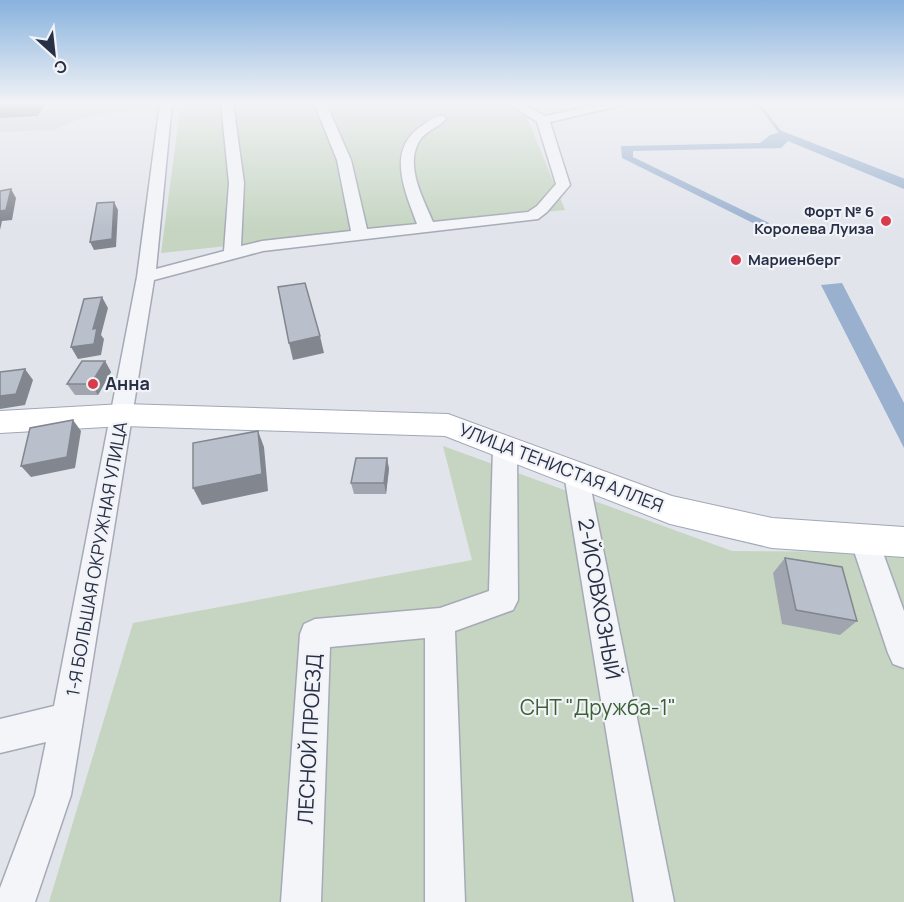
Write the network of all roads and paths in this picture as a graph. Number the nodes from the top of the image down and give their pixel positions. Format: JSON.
{"nodes":[{"id":1,"x":161,"y":145,"type":"edge"},
{"id":2,"x":231,"y":145,"type":"edge"},
{"id":3,"x":338,"y":145,"type":"edge"},
{"id":4,"x":411,"y":145,"type":"edge"},
{"id":5,"x":550,"y":145,"type":"edge"},
{"id":6,"x":427,"y":228,"type":"junction"},
{"id":7,"x":360,"y":235,"type":"junction"},
{"id":8,"x":232,"y":253,"type":"junction"},
{"id":9,"x":146,"y":277,"type":"junction"},
{"id":10,"x":123,"y":415,"type":"junction"},
{"id":11,"x":0,"y":422,"type":"edge"},
{"id":12,"x":505,"y":446,"type":"junction"},
{"id":13,"x":576,"y":474,"type":"junction"},
{"id":14,"x":864,"y":539,"type":"junction"},
{"id":15,"x":904,"y":542,"type":"edge"},
{"id":16,"x":440,"y":622,"type":"junction"},
{"id":17,"x":904,"y":654,"type":"edge"},
{"id":18,"x":68,"y":720,"type":"junction"},
{"id":19,"x":0,"y":736,"type":"edge"},
{"id":20,"x":15,"y":902,"type":"edge"},
{"id":21,"x":301,"y":902,"type":"edge"},
{"id":22,"x":445,"y":902,"type":"edge"},
{"id":23,"x":654,"y":902,"type":"edge"}],
"edges":[{"from":1,"to":9,"type":"street","name":"1-Я БОЛЬШАЯ ОКРУЖНАЯ УЛИЦА"},
{"from":2,"to":8,"type":"street"},
{"from":3,"to":7,"type":"street"},
{"from":4,"to":6,"type":"street"},
{"from":5,"to":6,"type":"street"},
{"from":6,"to":7,"type":"street"},
{"from":7,"to":8,"type":"street"},
{"from":8,"to":9,"type":"street"},
{"from":9,"to":10,"type":"street","name":"1-Я БОЛЬШАЯ ОКРУЖНАЯ УЛИЦА"},
{"from":10,"to":11,"type":"main road","name":"УЛИЦА ТЕНИСТАЯ АЛЛЕЯ"},
{"from":10,"to":12,"type":"main road","name":"УЛИЦА ТЕНИСТАЯ АЛЛЕЯ"},
{"from":10,"to":18,"type":"street","name":"1-Я БОЛЬШАЯ ОКРУЖНАЯ УЛИЦА"},
{"from":12,"to":13,"type":"main road","name":"УЛИЦА ТЕНИСТАЯ АЛЛЕЯ"},
{"from":12,"to":16,"type":"street","name":"ЛЕСНОЙ ПРОЕЗД"},
{"from":13,"to":14,"type":"main road","name":"УЛИЦА ТЕНИСТАЯ АЛЛЕЯ"},
{"from":13,"to":23,"type":"street","name":"2-ЙСОВХОЗНЫЙ"},
{"from":14,"to":15,"type":"main road","name":"УЛИЦА ТЕНИСТАЯ АЛЛЕЯ"},
{"from":14,"to":17,"type":"street"},
{"from":16,"to":21,"type":"street","name":"ЛЕСНОЙ ПРОЕЗД"},
{"from":16,"to":22,"type":"street"},
{"from":18,"to":19,"type":"street"},
{"from":18,"to":20,"type":"street","name":"1-Я БОЛЬШАЯ ОКРУЖНАЯ УЛИЦА"}]}
